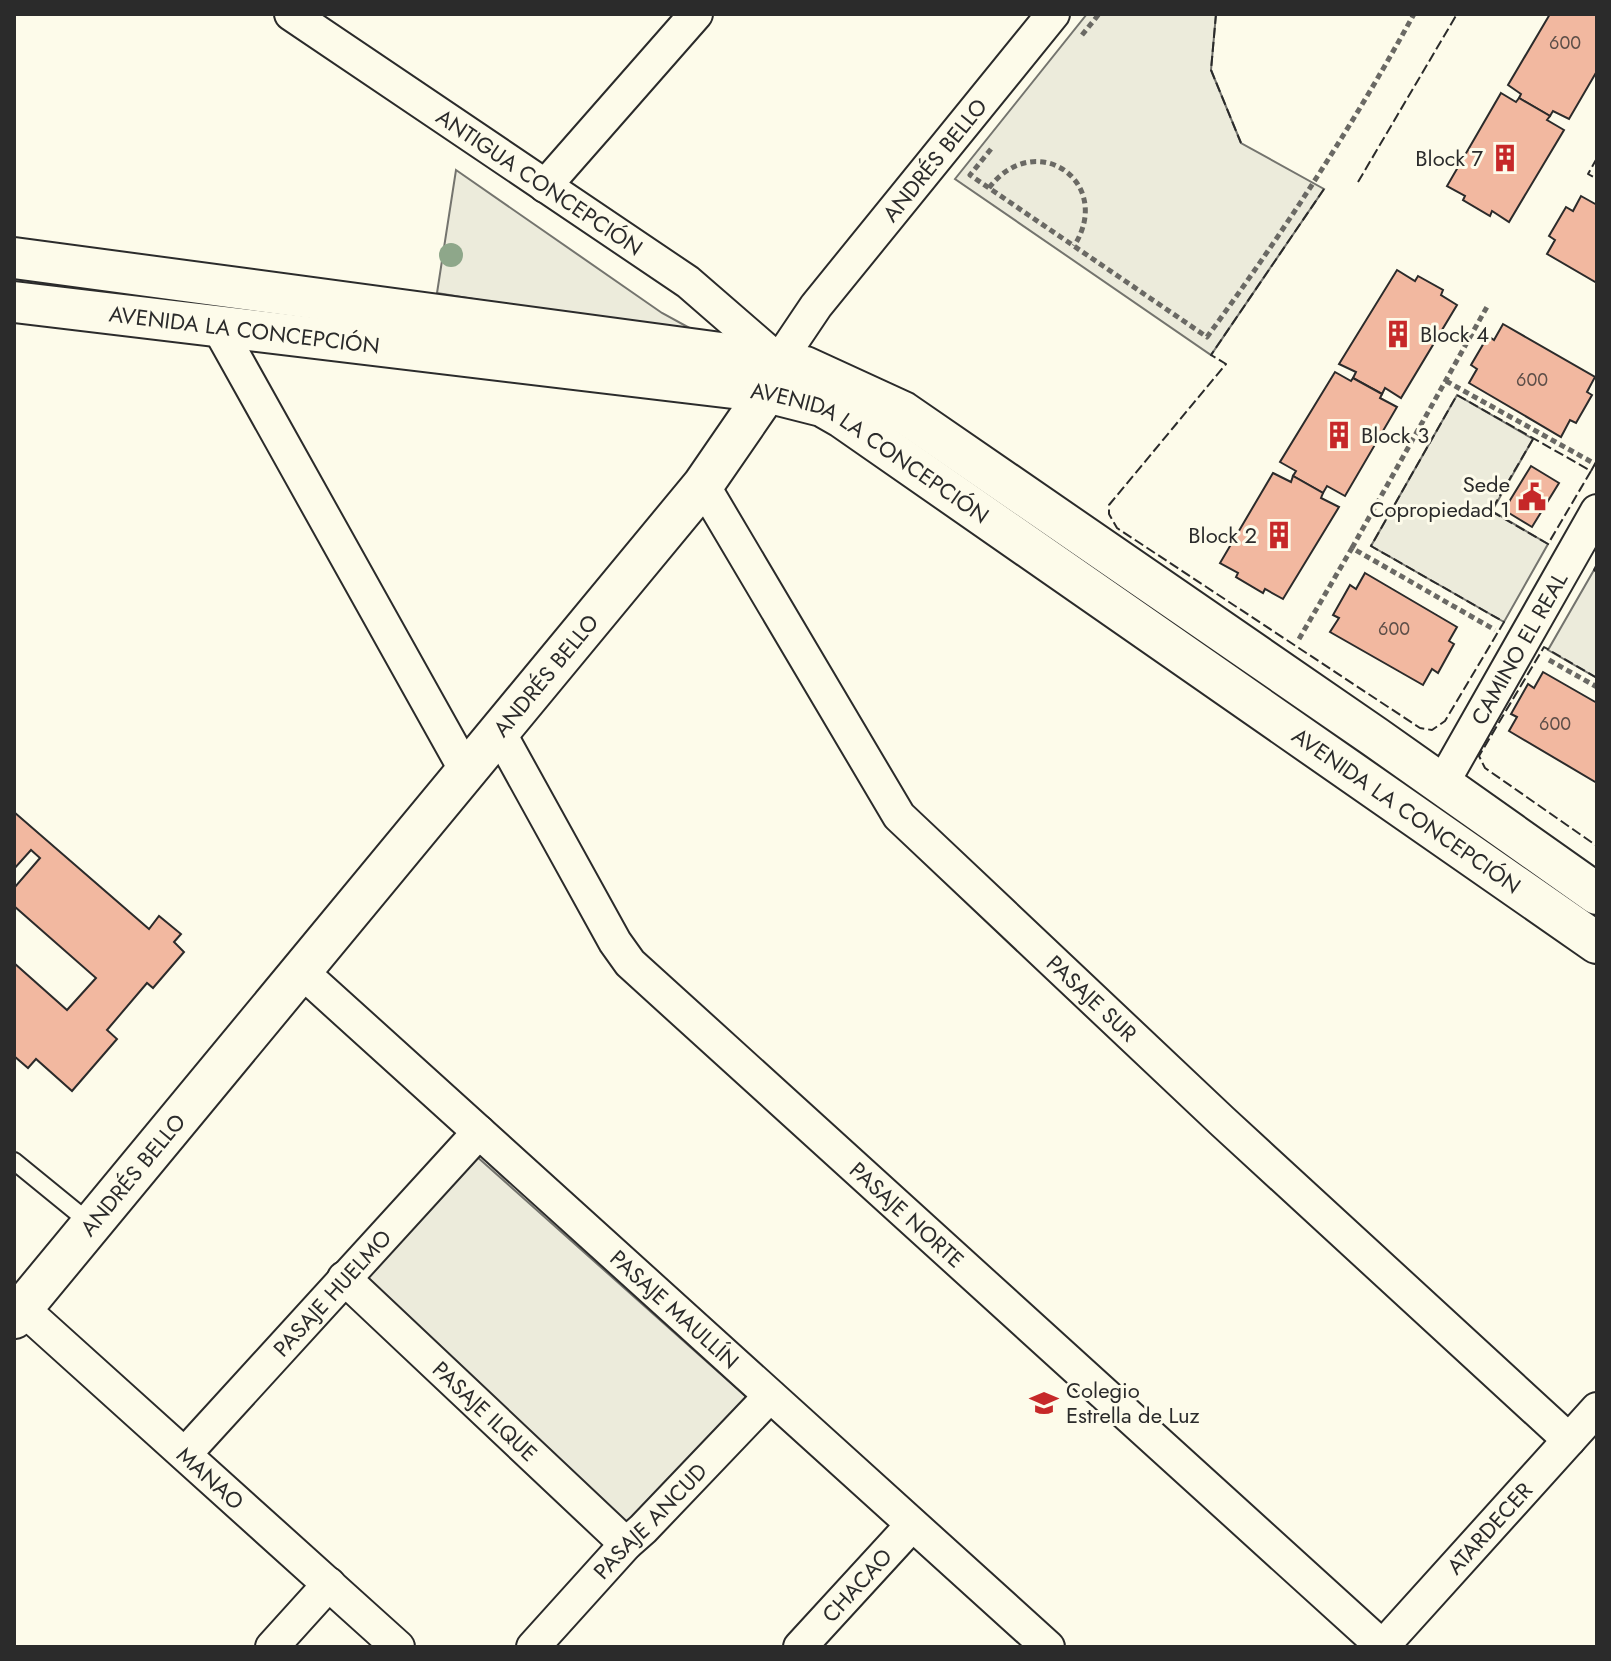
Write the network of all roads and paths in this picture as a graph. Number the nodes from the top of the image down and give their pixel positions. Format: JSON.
{"nodes":[{"id":1,"x":291,"y":14,"type":"edge"},
{"id":2,"x":696,"y":14,"type":"edge"},
{"id":3,"x":1053,"y":14,"type":"edge"},
{"id":4,"x":1099,"y":14,"type":"edge"},
{"id":5,"x":1414,"y":14,"type":"edge"},
{"id":6,"x":327,"y":23,"type":"edge"},
{"id":7,"x":1076,"y":42,"type":"dead end"},
{"id":8,"x":999,"y":139,"type":"dead end"},
{"id":9,"x":545,"y":186,"type":"junction"},
{"id":10,"x":989,"y":188,"type":"junction"},
{"id":11,"x":1074,"y":246,"type":"junction"},
{"id":12,"x":14,"y":258,"type":"edge"},
{"id":13,"x":14,"y":302,"type":"edge"},
{"id":14,"x":1488,"y":305,"type":"dead end"},
{"id":15,"x":218,"y":327,"type":"junction"},
{"id":16,"x":773,"y":377,"type":"junction"},
{"id":17,"x":1446,"y":381,"type":"junction"},
{"id":18,"x":1597,"y":465,"type":"edge"},
{"id":19,"x":703,"y":485,"type":"junction"},
{"id":20,"x":1597,"y":511,"type":"edge"},
{"id":21,"x":1352,"y":548,"type":"junction"},
{"id":22,"x":1498,"y":631,"type":"dead end"},
{"id":23,"x":1295,"y":646,"type":"dead end"},
{"id":24,"x":1540,"y":654,"type":"dead end"},
{"id":25,"x":1597,"y":687,"type":"edge"},
{"id":26,"x":499,"y":732,"type":"junction"},
{"id":27,"x":466,"y":771,"type":"junction"},
{"id":28,"x":1442,"y":784,"type":"junction"},
{"id":29,"x":1597,"y":894,"type":"edge"},
{"id":30,"x":1597,"y":943,"type":"edge"},
{"id":31,"x":301,"y":971,"type":"junction"},
{"id":32,"x":479,"y":1132,"type":"junction"},
{"id":33,"x":14,"y":1161,"type":"edge"},
{"id":34,"x":90,"y":1223,"type":"junction"},
{"id":35,"x":344,"y":1278,"type":"junction"},
{"id":36,"x":18,"y":1313,"type":"edge"},
{"id":37,"x":770,"y":1396,"type":"junction"},
{"id":38,"x":1597,"y":1409,"type":"edge"},
{"id":39,"x":1569,"y":1440,"type":"junction"},
{"id":40,"x":185,"y":1454,"type":"junction"},
{"id":41,"x":912,"y":1525,"type":"junction"},
{"id":42,"x":626,"y":1544,"type":"junction"},
{"id":43,"x":329,"y":1584,"type":"junction"},
{"id":44,"x":1382,"y":1646,"type":"edge"},
{"id":45,"x":272,"y":1647,"type":"edge"},
{"id":46,"x":398,"y":1647,"type":"edge"},
{"id":47,"x":533,"y":1647,"type":"edge"},
{"id":48,"x":800,"y":1647,"type":"edge"},
{"id":49,"x":1048,"y":1647,"type":"edge"}],
"edges":[{"from":1,"to":6,"type":"street","name":"ANTIGUA CONCEPCIÓN"},
{"from":2,"to":9,"type":"street"},
{"from":3,"to":16,"type":"street","name":"ANDRÉS BELLO"},
{"from":4,"to":7,"type":"path"},
{"from":5,"to":11,"type":"path"},
{"from":6,"to":9,"type":"street","name":"ANTIGUA CONCEPCIÓN"},
{"from":8,"to":10,"type":"path"},
{"from":9,"to":16,"type":"street","name":"ANTIGUA CONCEPCIÓN"},
{"from":10,"to":11,"type":"path"},
{"from":10,"to":11,"type":"path"},
{"from":12,"to":16,"type":"street","name":"AVENIDA LA CONCEPCIÓN"},
{"from":13,"to":15,"type":"street","name":"AVENIDA LA CONCEPCIÓN"},
{"from":14,"to":17,"type":"path"},
{"from":15,"to":16,"type":"street","name":"AVENIDA LA CONCEPCIÓN"},
{"from":15,"to":27,"type":"street"},
{"from":16,"to":19,"type":"street","name":"ANDRÉS BELLO"},
{"from":16,"to":28,"type":"street","name":"AVENIDA LA CONCEPCIÓN"},
{"from":16,"to":30,"type":"street","name":"AVENIDA LA CONCEPCIÓN"},
{"from":17,"to":18,"type":"path"},
{"from":17,"to":21,"type":"path"},
{"from":19,"to":26,"type":"street","name":"ANDRÉS BELLO"},
{"from":19,"to":39,"type":"street","name":"PASAJE SUR"},
{"from":20,"to":28,"type":"street","name":"CAMINO EL REAL"},
{"from":21,"to":22,"type":"path"},
{"from":21,"to":23,"type":"path"},
{"from":24,"to":25,"type":"path"},
{"from":26,"to":27,"type":"street","name":"ANDRÉS BELLO"},
{"from":26,"to":44,"type":"street","name":"PASAJE NORTE"},
{"from":27,"to":31,"type":"street","name":"ANDRÉS BELLO"},
{"from":28,"to":29,"type":"street","name":"AVENIDA LA CONCEPCIÓN"},
{"from":31,"to":32,"type":"street","name":"PASAJE MAULLÍN"},
{"from":31,"to":34,"type":"street","name":"ANDRÉS BELLO"},
{"from":32,"to":35,"type":"street","name":"PASAJE HUELMO"},
{"from":32,"to":37,"type":"street","name":"PASAJE MAULLÍN"},
{"from":33,"to":34,"type":"lane"},
{"from":34,"to":36,"type":"street","name":"ANDRÉS BELLO"},
{"from":35,"to":40,"type":"street","name":"PASAJE HUELMO"},
{"from":35,"to":42,"type":"street","name":"PASAJE ILQUE"},
{"from":36,"to":40,"type":"street","name":"MANAO"},
{"from":37,"to":41,"type":"street","name":"PASAJE MAULLÍN"},
{"from":37,"to":42,"type":"street","name":"PASAJE ANCUD"},
{"from":38,"to":39,"type":"street","name":"ATARDECER"},
{"from":39,"to":44,"type":"street","name":"ATARDECER"},
{"from":40,"to":43,"type":"street","name":"MANAO"},
{"from":41,"to":48,"type":"street","name":"CHACAO"},
{"from":41,"to":49,"type":"street","name":"PASAJE MAULLÍN"},
{"from":42,"to":47,"type":"street","name":"PASAJE ANCUD"},
{"from":43,"to":45,"type":"street"},
{"from":43,"to":46,"type":"street","name":"MANAO"}]}
